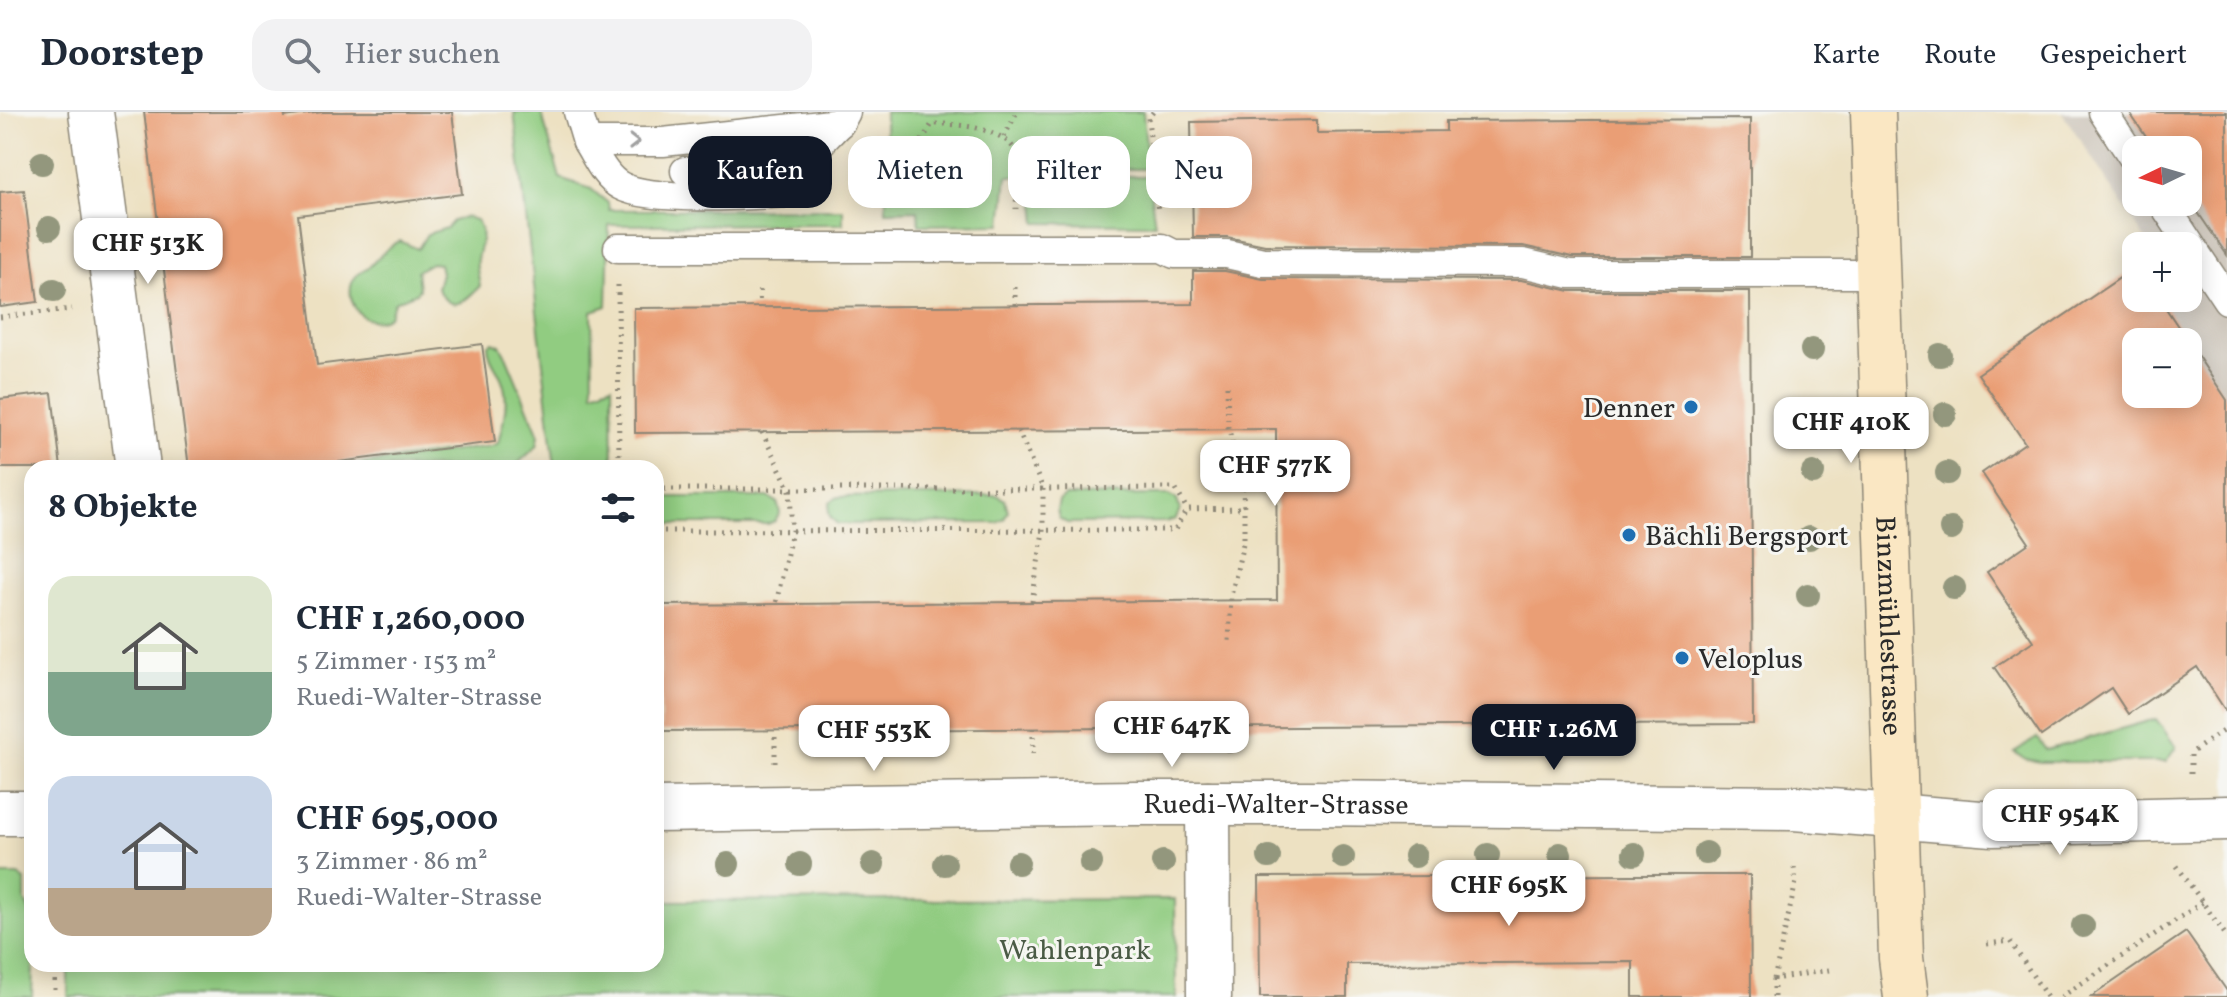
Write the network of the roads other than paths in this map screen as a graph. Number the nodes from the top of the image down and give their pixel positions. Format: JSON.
{"nodes":[{"id":1,"x":91,"y":112,"type":"edge"},
{"id":2,"x":578,"y":112,"type":"edge"},
{"id":3,"x":1873,"y":112,"type":"edge"},
{"id":4,"x":2103,"y":112,"type":"edge"},
{"id":5,"x":843,"y":118,"type":"edge"},
{"id":6,"x":2122,"y":141,"type":"edge"},
{"id":7,"x":587,"y":142,"type":"junction"},
{"id":8,"x":685,"y":171,"type":"dead end"},
{"id":9,"x":688,"y":194,"type":"edge"},
{"id":10,"x":2171,"y":216,"type":"edge"},
{"id":11,"x":618,"y":248,"type":"road end"},
{"id":12,"x":1878,"y":274,"type":"junction"},
{"id":13,"x":2227,"y":300,"type":"edge"},
{"id":14,"x":137,"y":460,"type":"edge"},
{"id":15,"x":1208,"y":803,"type":"junction"},
{"id":16,"x":664,"y":810,"type":"edge"},
{"id":17,"x":0,"y":813,"type":"edge"},
{"id":18,"x":24,"y":813,"type":"edge"},
{"id":19,"x":1895,"y":816,"type":"junction"},
{"id":20,"x":2227,"y":818,"type":"edge"},
{"id":21,"x":1209,"y":997,"type":"edge"},
{"id":22,"x":1906,"y":997,"type":"edge"}],
"edges":[{"from":1,"to":14,"type":"street"},
{"from":2,"to":7,"type":"lane"},
{"from":3,"to":12,"type":"main road","name":"Binzmühlestrasse"},
{"from":4,"to":6,"type":"lane"},
{"from":7,"to":5,"type":"lane","one_way":true},
{"from":5,"to":8,"type":"lane"},
{"from":7,"to":9,"type":"lane"},
{"from":10,"to":13,"type":"lane"},
{"from":11,"to":12,"type":"lane"},
{"from":12,"to":19,"type":"main road","name":"Binzmühlestrasse"},
{"from":15,"to":16,"type":"street","name":"Ruedi-Walter-Strasse"},
{"from":15,"to":19,"type":"street","name":"Ruedi-Walter-Strasse"},
{"from":15,"to":21,"type":"street"},
{"from":17,"to":18,"type":"street"},
{"from":19,"to":20,"type":"street","name":"Ruedi-Walter-Strasse"},
{"from":19,"to":22,"type":"main road","name":"Binzmühlestrasse"}]}
